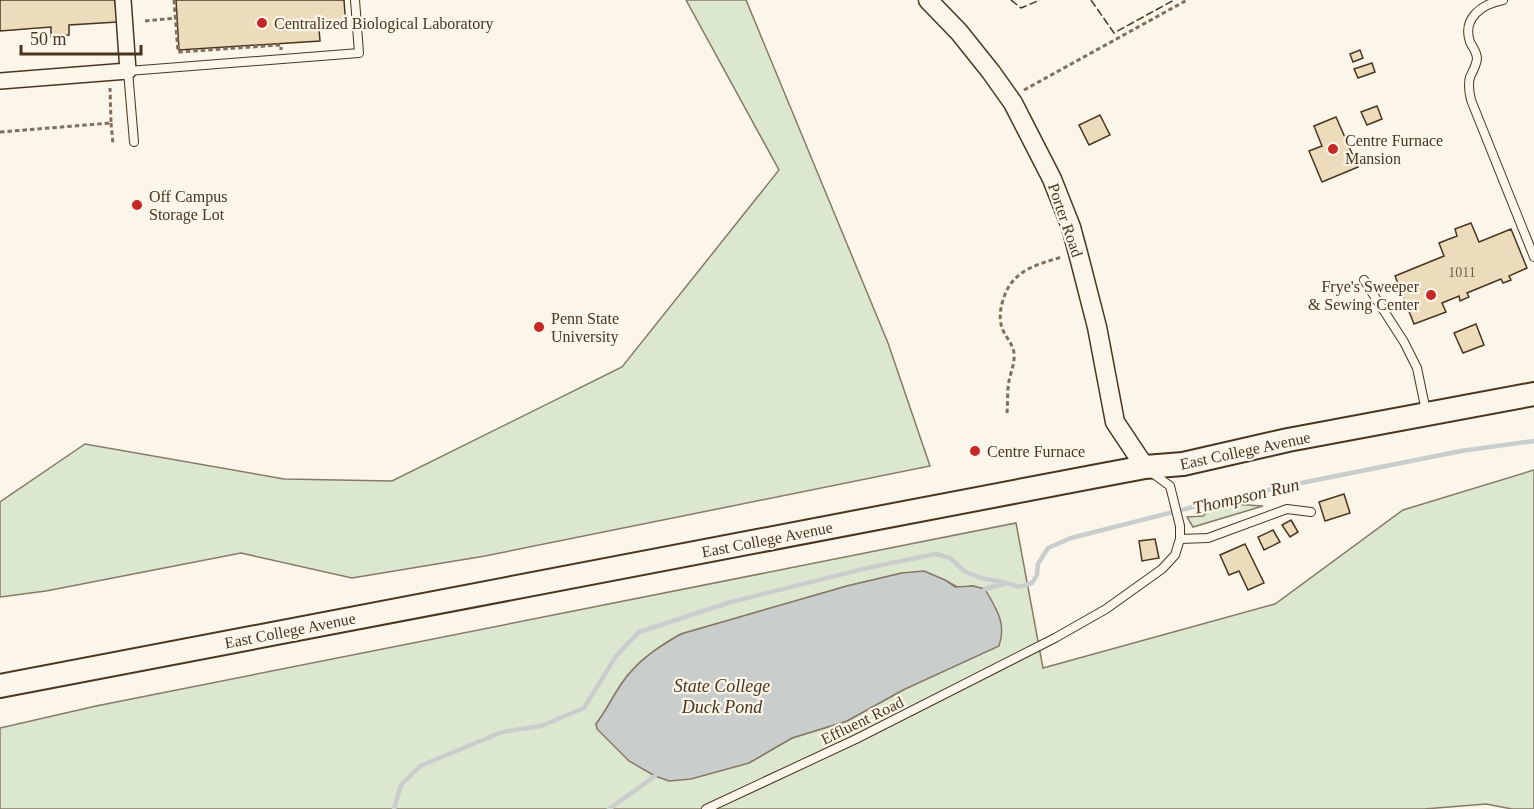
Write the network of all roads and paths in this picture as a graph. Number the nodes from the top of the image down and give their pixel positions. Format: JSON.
{"nodes":[{"id":1,"x":123,"y":0,"type":"edge"},
{"id":2,"x":174,"y":0,"type":"edge"},
{"id":3,"x":355,"y":0,"type":"edge"},
{"id":4,"x":928,"y":0,"type":"edge"},
{"id":5,"x":1187,"y":0,"type":"edge"},
{"id":6,"x":1503,"y":0,"type":"edge"},
{"id":7,"x":176,"y":19,"type":"junction"},
{"id":8,"x":145,"y":21,"type":"dead end"},
{"id":9,"x":282,"y":59,"type":"junction"},
{"id":10,"x":128,"y":71,"type":"junction"},
{"id":11,"x":0,"y":81,"type":"edge"},
{"id":12,"x":109,"y":83,"type":"dead end"},
{"id":13,"x":1009,"y":98,"type":"junction"},
{"id":14,"x":111,"y":123,"type":"junction"},
{"id":15,"x":0,"y":132,"type":"edge"},
{"id":16,"x":134,"y":142,"type":"dead end"},
{"id":17,"x":113,"y":144,"type":"dead end"},
{"id":18,"x":1078,"y":253,"type":"junction"},
{"id":19,"x":1534,"y":257,"type":"edge"},
{"id":20,"x":1364,"y":280,"type":"dead end"},
{"id":21,"x":1534,"y":394,"type":"edge"},
{"id":22,"x":1008,"y":413,"type":"dead end"},
{"id":23,"x":1427,"y":416,"type":"junction"},
{"id":24,"x":1145,"y":468,"type":"junction"},
{"id":25,"x":1311,"y":512,"type":"dead end"},
{"id":26,"x":1180,"y":538,"type":"junction"},
{"id":27,"x":0,"y":686,"type":"edge"},
{"id":28,"x":705,"y":809,"type":"edge"}],
"edges":[{"from":1,"to":10,"type":"street"},
{"from":2,"to":7,"type":"path"},
{"from":3,"to":9,"type":"lane"},
{"from":4,"to":13,"type":"street","name":"Porter Road"},
{"from":5,"to":13,"type":"path"},
{"from":6,"to":19,"type":"lane"},
{"from":7,"to":8,"type":"path"},
{"from":7,"to":9,"type":"path"},
{"from":9,"to":10,"type":"lane"},
{"from":10,"to":11,"type":"street"},
{"from":10,"to":16,"type":"lane"},
{"from":12,"to":14,"type":"path"},
{"from":13,"to":18,"type":"street","name":"Porter Road"},
{"from":14,"to":15,"type":"path"},
{"from":14,"to":17,"type":"path"},
{"from":18,"to":22,"type":"path"},
{"from":18,"to":24,"type":"street","name":"Porter Road"},
{"from":20,"to":23,"type":"lane"},
{"from":21,"to":23,"type":"main road","name":"East College Avenue"},
{"from":23,"to":24,"type":"main road","name":"East College Avenue"},
{"from":24,"to":26,"type":"lane"},
{"from":24,"to":27,"type":"main road","name":"East College Avenue"},
{"from":25,"to":26,"type":"lane"},
{"from":26,"to":28,"type":"lane","name":"Effluent Road"}]}
